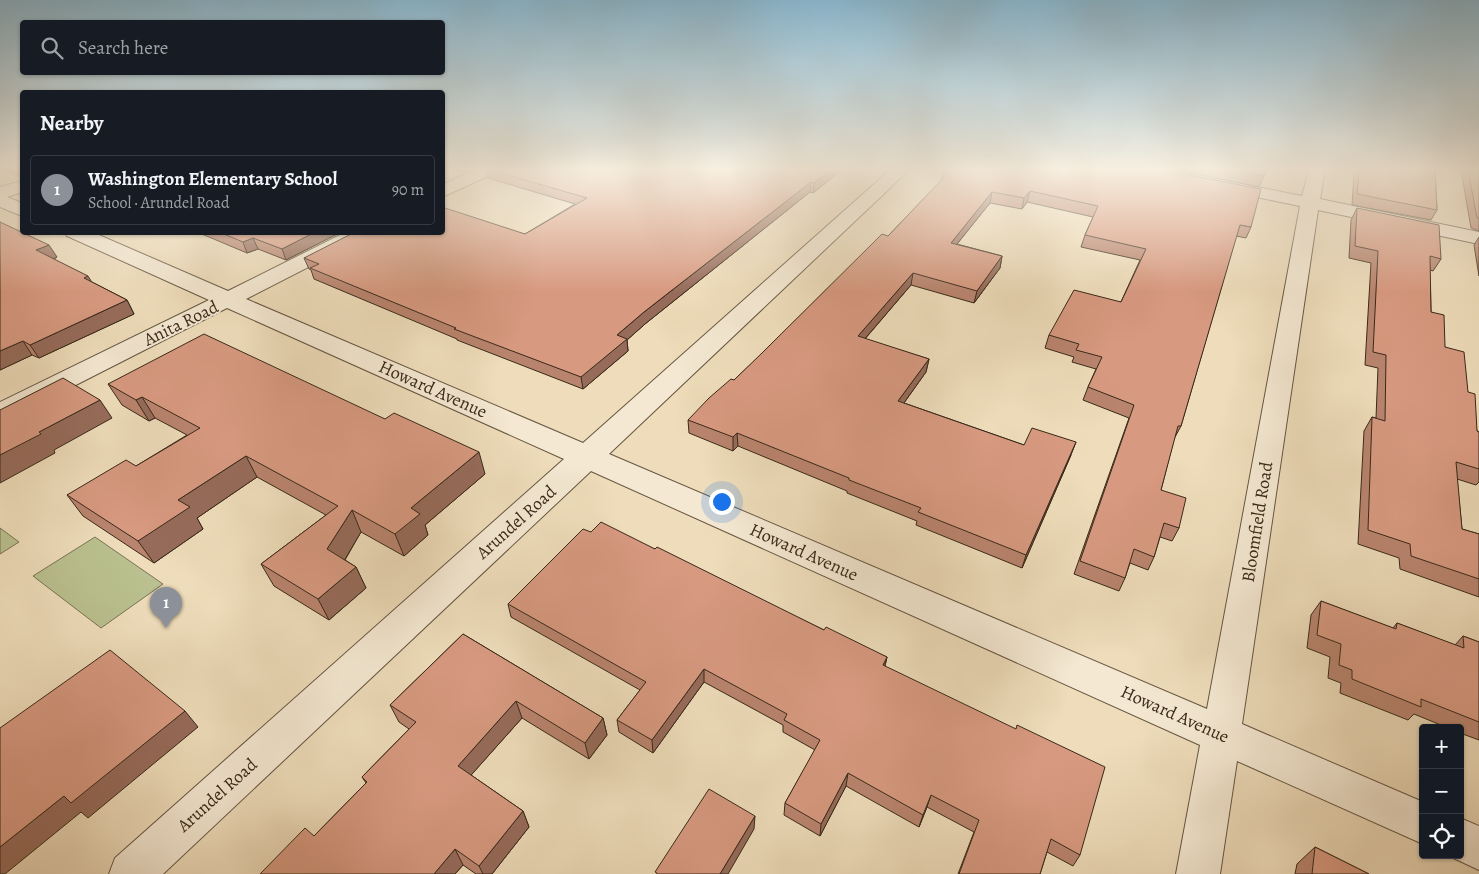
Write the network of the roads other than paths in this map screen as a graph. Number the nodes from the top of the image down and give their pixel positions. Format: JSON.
{"nodes":[{"id":1,"x":855,"y":211,"type":"edge"},
{"id":2,"x":1309,"y":211,"type":"edge"},
{"id":3,"x":1348,"y":211,"type":"edge"},
{"id":4,"x":81,"y":235,"type":"edge"},
{"id":5,"x":356,"y":235,"type":"edge"},
{"id":6,"x":1479,"y":238,"type":"edge"},
{"id":7,"x":228,"y":299,"type":"junction"},
{"id":8,"x":0,"y":413,"type":"edge"},
{"id":9,"x":586,"y":457,"type":"junction"},
{"id":10,"x":1221,"y":734,"type":"junction"},
{"id":11,"x":1419,"y":821,"type":"edge"},
{"id":12,"x":1464,"y":841,"type":"edge"},
{"id":13,"x":1479,"y":848,"type":"edge"},
{"id":14,"x":131,"y":874,"type":"edge"},
{"id":15,"x":1198,"y":874,"type":"edge"}],
"edges":[{"from":1,"to":9,"type":"street","name":"Arundel Road"},
{"from":2,"to":10,"type":"street","name":"Bloomfield Road"},
{"from":3,"to":6,"type":"street"},
{"from":4,"to":7,"type":"street","name":"Howard Avenue"},
{"from":5,"to":7,"type":"street","name":"Anita Road"},
{"from":7,"to":8,"type":"street","name":"Anita Road"},
{"from":7,"to":9,"type":"street","name":"Howard Avenue"},
{"from":9,"to":10,"type":"street","name":"Howard Avenue"},
{"from":9,"to":14,"type":"street","name":"Arundel Road"},
{"from":10,"to":11,"type":"street","name":"Howard Avenue"},
{"from":10,"to":15,"type":"street","name":"Bloomfield Road"},
{"from":12,"to":13,"type":"street"}]}
